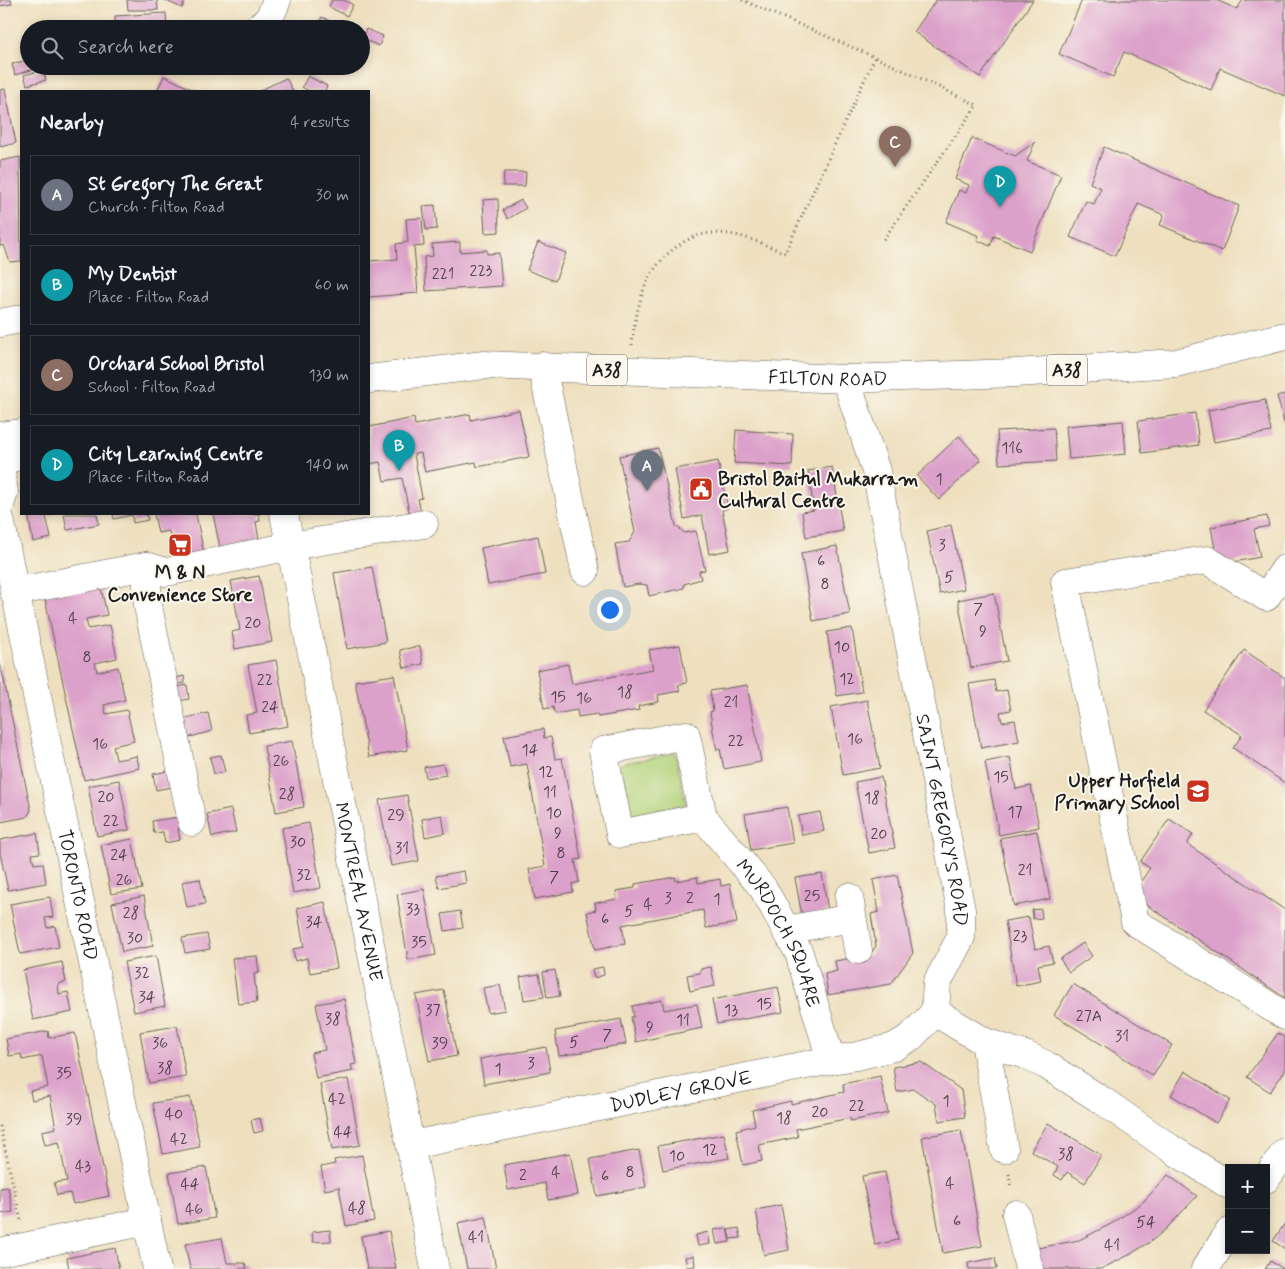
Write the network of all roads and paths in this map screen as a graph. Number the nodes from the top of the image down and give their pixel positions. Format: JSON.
{"nodes":[{"id":1,"x":277,"y":0,"type":"edge"},
{"id":2,"x":742,"y":0,"type":"edge"},
{"id":3,"x":267,"y":20,"type":"edge"},
{"id":4,"x":875,"y":58,"type":"junction"},
{"id":5,"x":883,"y":240,"type":"dead end"},
{"id":6,"x":20,"y":319,"type":"edge"},
{"id":7,"x":0,"y":323,"type":"edge"},
{"id":8,"x":1285,"y":336,"type":"edge"},
{"id":9,"x":632,"y":338,"type":"dead end"},
{"id":10,"x":542,"y":366,"type":"junction"},
{"id":11,"x":370,"y":379,"type":"edge"},
{"id":12,"x":846,"y":379,"type":"junction"},
{"id":13,"x":20,"y":433,"type":"edge"},
{"id":14,"x":0,"y":436,"type":"edge"},
{"id":15,"x":20,"y":456,"type":"edge"},
{"id":16,"x":0,"y":461,"type":"edge"},
{"id":17,"x":0,"y":466,"type":"edge"},
{"id":18,"x":0,"y":505,"type":"edge"},
{"id":19,"x":284,"y":515,"type":"edge"},
{"id":20,"x":0,"y":519,"type":"edge"},
{"id":21,"x":424,"y":524,"type":"dead end"},
{"id":22,"x":291,"y":546,"type":"junction"},
{"id":23,"x":146,"y":566,"type":"junction"},
{"id":24,"x":1285,"y":569,"type":"edge"},
{"id":25,"x":585,"y":571,"type":"dead end"},
{"id":26,"x":14,"y":592,"type":"junction"},
{"id":27,"x":703,"y":818,"type":"dead end"},
{"id":28,"x":192,"y":822,"type":"dead end"},
{"id":29,"x":786,"y":930,"type":"junction"},
{"id":30,"x":858,"y":950,"type":"dead end"},
{"id":31,"x":935,"y":1012,"type":"junction"},
{"id":32,"x":1285,"y":1016,"type":"edge"},
{"id":33,"x":985,"y":1042,"type":"junction"},
{"id":34,"x":831,"y":1060,"type":"junction"},
{"id":35,"x":0,"y":1126,"type":"edge"},
{"id":36,"x":412,"y":1145,"type":"junction"},
{"id":37,"x":1004,"y":1149,"type":"joint"},
{"id":38,"x":1285,"y":1152,"type":"edge"},
{"id":39,"x":1270,"y":1173,"type":"edge"},
{"id":40,"x":1225,"y":1182,"type":"edge"},
{"id":41,"x":1016,"y":1214,"type":"joint"},
{"id":42,"x":147,"y":1221,"type":"junction"},
{"id":43,"x":1225,"y":1238,"type":"edge"},
{"id":44,"x":17,"y":1254,"type":"edge"},
{"id":45,"x":157,"y":1269,"type":"edge"},
{"id":46,"x":435,"y":1269,"type":"edge"},
{"id":47,"x":1029,"y":1269,"type":"edge"},
{"id":48,"x":1205,"y":1269,"type":"edge"}],
"edges":[{"from":1,"to":3,"type":"street"},
{"from":2,"to":4,"type":"path"},
{"from":4,"to":5,"type":"path"},
{"from":4,"to":9,"type":"path"},
{"from":6,"to":7,"type":"street"},
{"from":8,"to":12,"type":"street","name":"FILTON ROAD","number":"A38"},
{"from":10,"to":11,"type":"street","name":"FILTON ROAD","number":"A38"},
{"from":10,"to":12,"type":"street","name":"FILTON ROAD","number":"A38"},
{"from":10,"to":25,"type":"street"},
{"from":12,"to":31,"type":"street","name":"SAINT GREGORY'S ROAD"},
{"from":13,"to":14,"type":"street"},
{"from":15,"to":16,"type":"street"},
{"from":17,"to":18,"type":"street"},
{"from":19,"to":22,"type":"street","name":"MONTREAL AVENUE"},
{"from":20,"to":26,"type":"street","name":"TORONTO ROAD"},
{"from":21,"to":22,"type":"street"},
{"from":22,"to":23,"type":"street"},
{"from":22,"to":36,"type":"street","name":"MONTREAL AVENUE"},
{"from":23,"to":26,"type":"street"},
{"from":23,"to":28,"type":"street"},
{"from":24,"to":32,"type":"street"},
{"from":26,"to":42,"type":"street","name":"TORONTO ROAD"},
{"from":27,"to":29,"type":"street","name":"MURDOCH SQUARE"},
{"from":29,"to":30,"type":"street"},
{"from":29,"to":34,"type":"street","name":"MURDOCH SQUARE"},
{"from":31,"to":33,"type":"street"},
{"from":31,"to":34,"type":"street","name":"DUDLEY GROVE"},
{"from":33,"to":37,"type":"street"},
{"from":33,"to":40,"type":"street"},
{"from":34,"to":36,"type":"street","name":"DUDLEY GROVE"},
{"from":35,"to":44,"type":"path"},
{"from":36,"to":46,"type":"street","name":"MONTREAL AVENUE"},
{"from":37,"to":41,"type":"path"},
{"from":38,"to":39,"type":"street"},
{"from":41,"to":47,"type":"street"},
{"from":42,"to":44,"type":"street"},
{"from":42,"to":45,"type":"street","name":"TORONTO ROAD"},
{"from":43,"to":48,"type":"street"}]}
